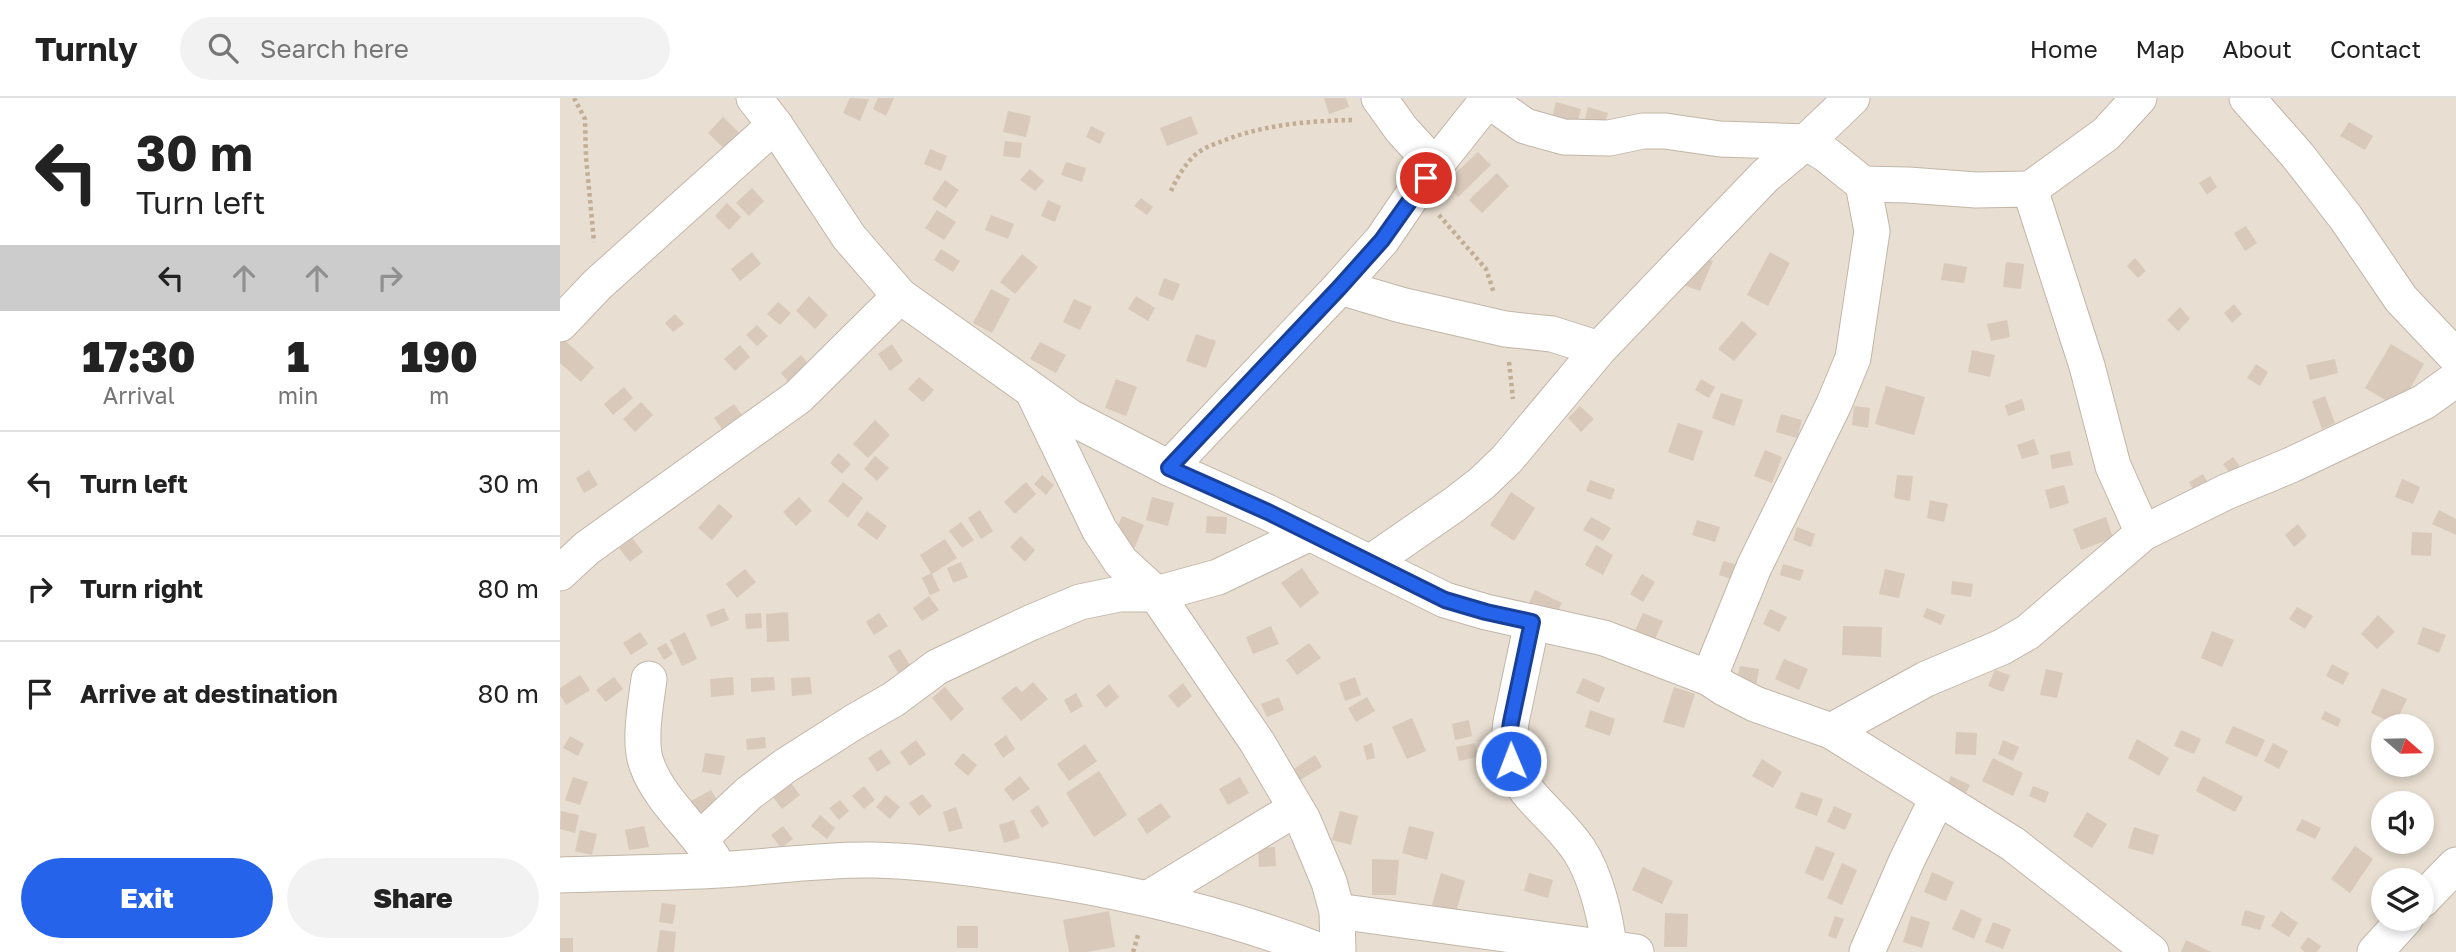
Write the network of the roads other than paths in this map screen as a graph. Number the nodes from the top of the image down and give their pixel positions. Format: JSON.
{"nodes":[{"id":1,"x":754,"y":98,"type":"edge"},
{"id":2,"x":1852,"y":98,"type":"edge"},
{"id":3,"x":2139,"y":98,"type":"edge"},
{"id":4,"x":2247,"y":98,"type":"edge"},
{"id":5,"x":1489,"y":99,"type":"edge"},
{"id":6,"x":1386,"y":109,"type":"edge"},
{"id":7,"x":775,"y":125,"type":"junction"},
{"id":8,"x":1805,"y":142,"type":"junction"},
{"id":9,"x":1435,"y":166,"type":"junction"},
{"id":10,"x":1863,"y":184,"type":"junction"},
{"id":11,"x":2030,"y":189,"type":"junction"},
{"id":12,"x":1340,"y":287,"type":"junction"},
{"id":13,"x":901,"y":296,"type":"junction"},
{"id":14,"x":560,"y":324,"type":"edge"},
{"id":15,"x":1599,"y":349,"type":"junction"},
{"id":16,"x":2456,"y":357,"type":"edge"},
{"id":17,"x":2456,"y":379,"type":"edge"},
{"id":18,"x":1034,"y":394,"type":"junction"},
{"id":19,"x":1169,"y":468,"type":"junction"},
{"id":20,"x":1310,"y":533,"type":"junction"},
{"id":21,"x":2143,"y":533,"type":"junction"},
{"id":22,"x":1370,"y":563,"type":"junction"},
{"id":23,"x":560,"y":573,"type":"edge"},
{"id":24,"x":1156,"y":594,"type":"junction"},
{"id":25,"x":1532,"y":622,"type":"junction"},
{"id":26,"x":1709,"y":678,"type":"junction"},
{"id":27,"x":649,"y":679,"type":"dead end"},
{"id":28,"x":1831,"y":731,"type":"junction"},
{"id":29,"x":1937,"y":799,"type":"junction"},
{"id":30,"x":1295,"y":809,"type":"junction"},
{"id":31,"x":701,"y":838,"type":"junction"},
{"id":32,"x":2456,"y":865,"type":"edge"},
{"id":33,"x":720,"y":870,"type":"junction"},
{"id":34,"x":560,"y":875,"type":"edge"},
{"id":35,"x":2434,"y":888,"type":"edge"},
{"id":36,"x":1149,"y":898,"type":"junction"},
{"id":37,"x":1337,"y":911,"type":"junction"},
{"id":38,"x":2394,"y":931,"type":"edge"},
{"id":39,"x":1623,"y":950,"type":"edge"},
{"id":40,"x":1323,"y":952,"type":"edge"},
{"id":41,"x":1338,"y":952,"type":"edge"},
{"id":42,"x":1867,"y":952,"type":"edge"},
{"id":43,"x":2151,"y":952,"type":"edge"},
{"id":44,"x":2375,"y":952,"type":"edge"}],
"edges":[{"from":1,"to":7,"type":"street"},
{"from":2,"to":8,"type":"street"},
{"from":3,"to":11,"type":"street"},
{"from":4,"to":16,"type":"street"},
{"from":5,"to":8,"type":"street"},
{"from":5,"to":9,"type":"street"},
{"from":6,"to":9,"type":"street"},
{"from":7,"to":13,"type":"street"},
{"from":7,"to":14,"type":"street"},
{"from":8,"to":10,"type":"street"},
{"from":8,"to":15,"type":"street"},
{"from":9,"to":12,"type":"street"},
{"from":10,"to":11,"type":"street"},
{"from":10,"to":26,"type":"street"},
{"from":11,"to":21,"type":"street"},
{"from":12,"to":15,"type":"street"},
{"from":12,"to":19,"type":"street"},
{"from":13,"to":18,"type":"street"},
{"from":13,"to":23,"type":"street"},
{"from":15,"to":22,"type":"street"},
{"from":17,"to":21,"type":"street"},
{"from":18,"to":19,"type":"street"},
{"from":18,"to":24,"type":"street"},
{"from":19,"to":20,"type":"street"},
{"from":20,"to":22,"type":"street"},
{"from":20,"to":24,"type":"street"},
{"from":21,"to":28,"type":"street"},
{"from":22,"to":25,"type":"street"},
{"from":24,"to":30,"type":"street"},
{"from":24,"to":31,"type":"street"},
{"from":25,"to":26,"type":"street"},
{"from":25,"to":39,"type":"street"},
{"from":26,"to":28,"type":"street"},
{"from":27,"to":31,"type":"street"},
{"from":28,"to":29,"type":"street"},
{"from":29,"to":42,"type":"street"},
{"from":29,"to":43,"type":"street"},
{"from":30,"to":36,"type":"street"},
{"from":30,"to":37,"type":"street"},
{"from":31,"to":33,"type":"street"},
{"from":32,"to":35,"type":"street"},
{"from":33,"to":34,"type":"street"},
{"from":33,"to":36,"type":"street"},
{"from":36,"to":40,"type":"street"},
{"from":37,"to":39,"type":"street"},
{"from":37,"to":41,"type":"street"},
{"from":38,"to":44,"type":"street"}]}
